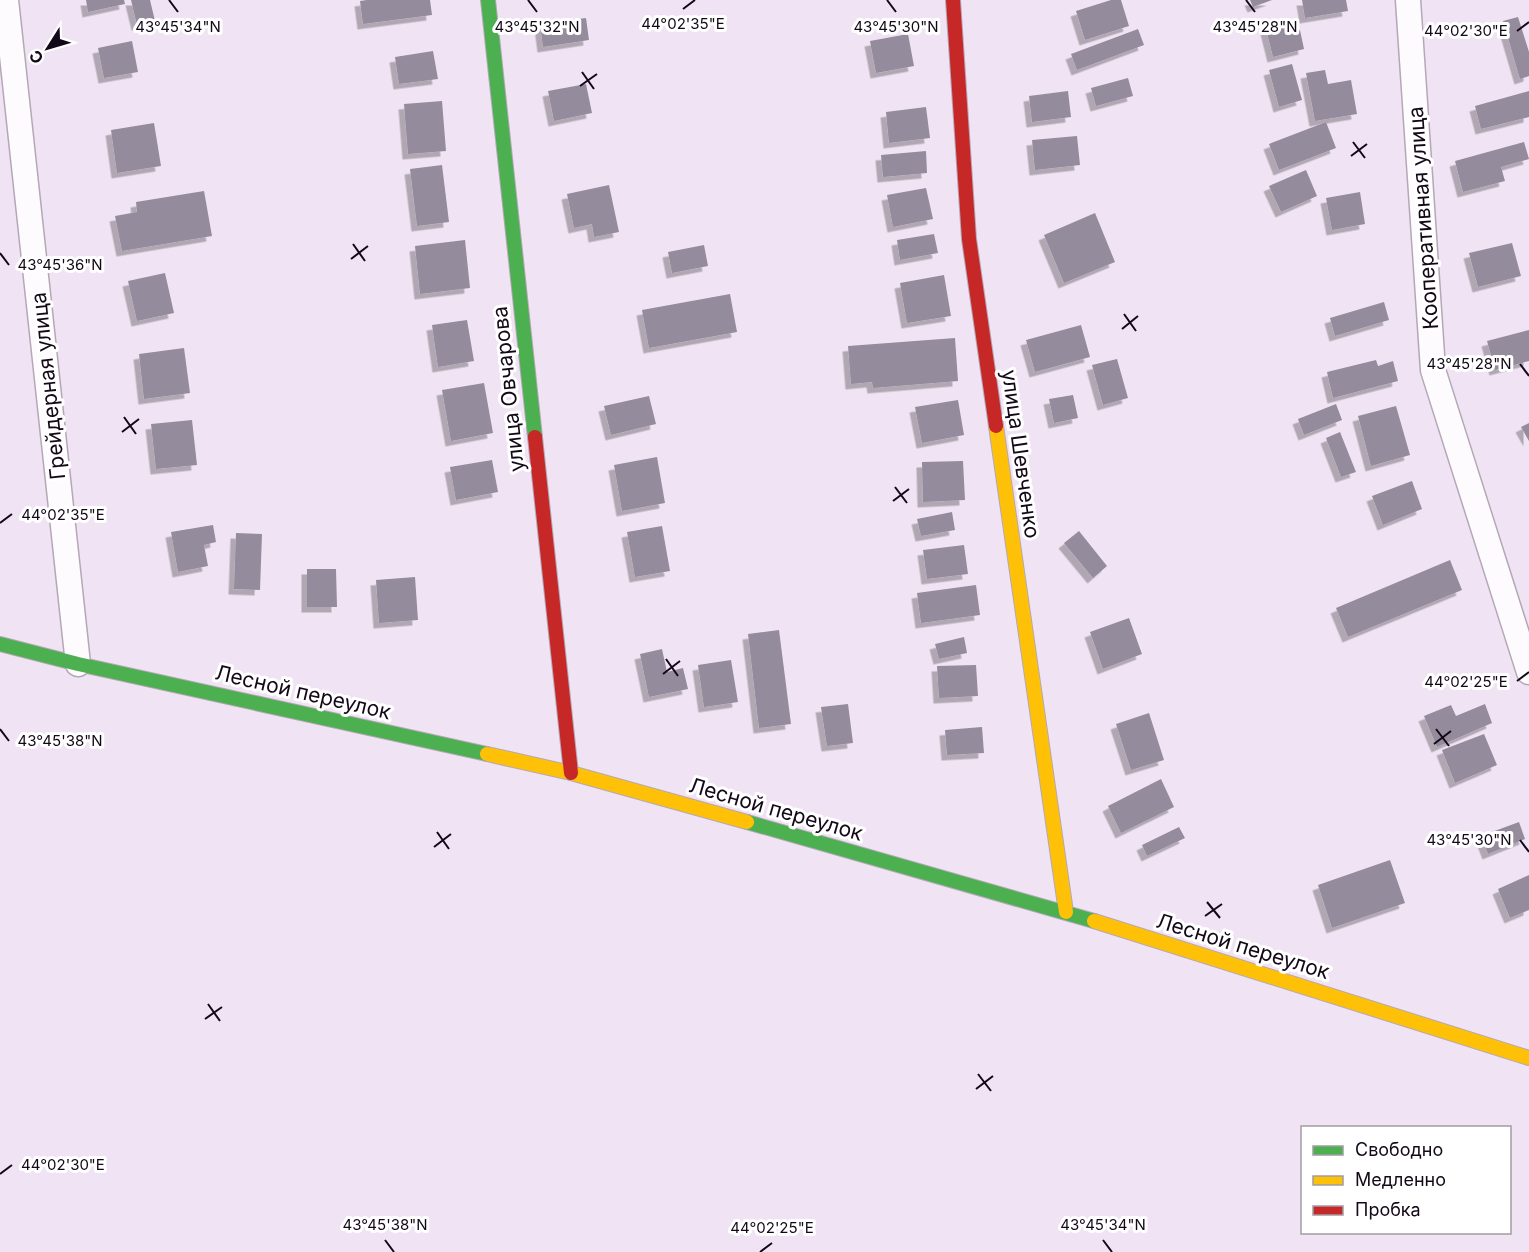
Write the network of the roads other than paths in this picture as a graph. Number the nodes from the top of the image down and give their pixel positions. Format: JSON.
{"nodes":[{"id":1,"x":6,"y":0,"type":"edge"},
{"id":2,"x":488,"y":0,"type":"edge"},
{"id":3,"x":953,"y":0,"type":"edge"},
{"id":4,"x":1408,"y":0,"type":"edge"},
{"id":5,"x":0,"y":644,"type":"edge"},
{"id":6,"x":78,"y":664,"type":"junction"},
{"id":7,"x":1529,"y":672,"type":"edge"},
{"id":8,"x":571,"y":773,"type":"junction"},
{"id":9,"x":1066,"y":912,"type":"junction"},
{"id":10,"x":1529,"y":1058,"type":"edge"}],
"edges":[{"from":1,"to":6,"type":"street","name":"Грейдерная улица"},
{"from":2,"to":8,"type":"street","name":"улица Овчарова"},
{"from":3,"to":9,"type":"street","name":"улица Шевченко"},
{"from":4,"to":7,"type":"street","name":"Кооперативная улица"},
{"from":5,"to":6,"type":"street","name":"Лесной переулок"},
{"from":6,"to":8,"type":"street","name":"Лесной переулок"},
{"from":8,"to":9,"type":"street","name":"Лесной переулок"},
{"from":9,"to":10,"type":"street","name":"Лесной переулок"}]}
